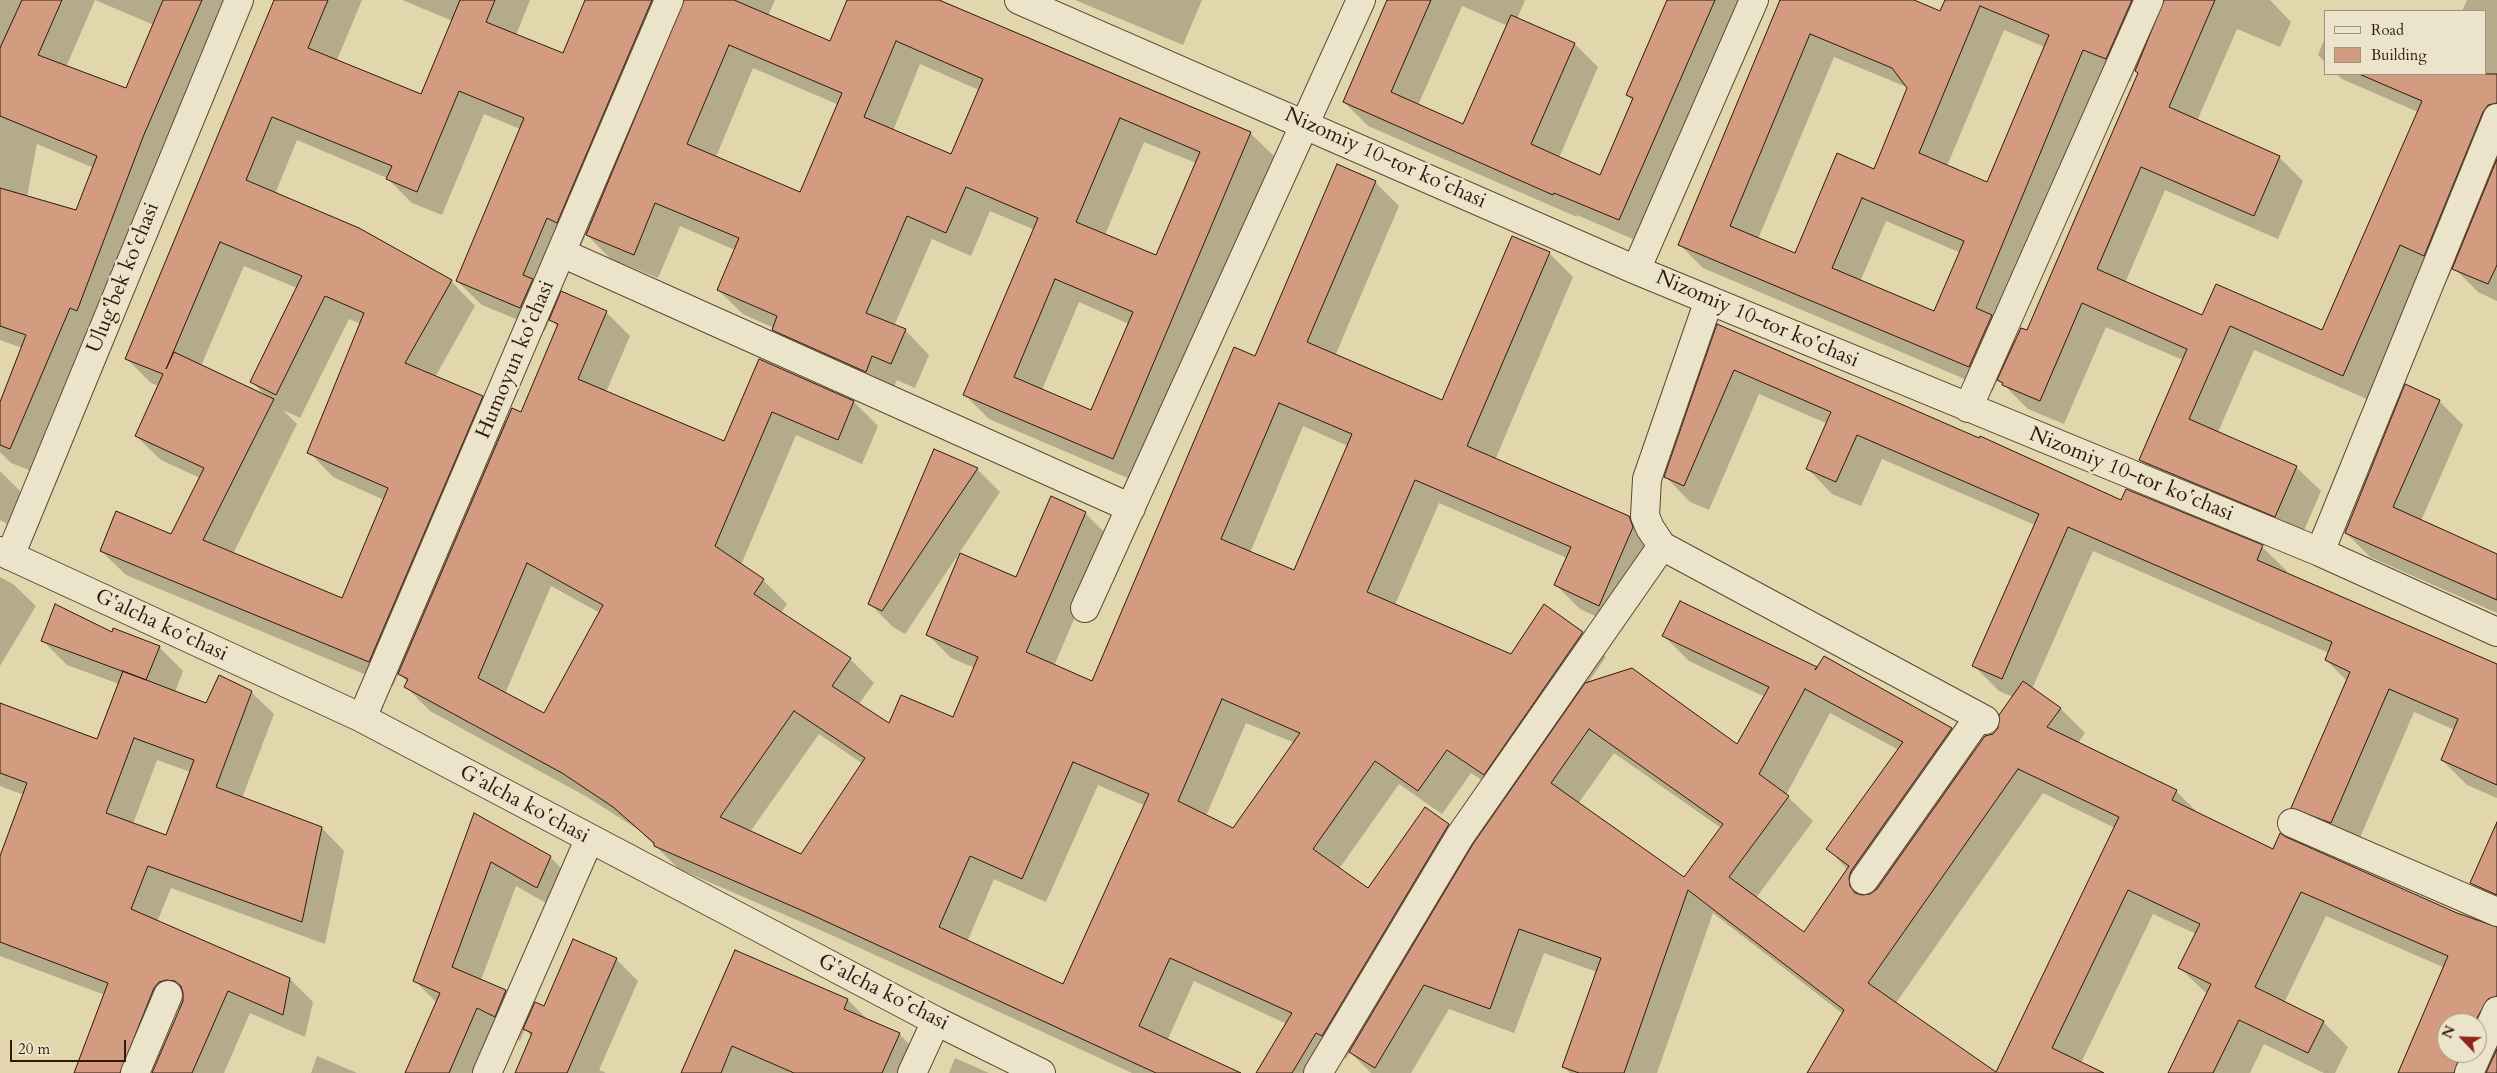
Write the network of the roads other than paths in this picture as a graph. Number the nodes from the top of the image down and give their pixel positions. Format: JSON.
{"nodes":[{"id":1,"x":239,"y":0,"type":"edge"},
{"id":2,"x":669,"y":0,"type":"edge"},
{"id":3,"x":1019,"y":0,"type":"edge"},
{"id":4,"x":1361,"y":0,"type":"edge"},
{"id":5,"x":1754,"y":0,"type":"edge"},
{"id":6,"x":2149,"y":0,"type":"edge"},
{"id":7,"x":2497,"y":118,"type":"edge"},
{"id":8,"x":1306,"y":124,"type":"junction"},
{"id":9,"x":562,"y":253,"type":"junction"},
{"id":10,"x":1636,"y":270,"type":"junction"},
{"id":11,"x":1710,"y":300,"type":"junction"},
{"id":12,"x":1968,"y":408,"type":"junction"},
{"id":13,"x":1131,"y":508,"type":"junction"},
{"id":14,"x":1662,"y":546,"type":"junction"},
{"id":15,"x":2320,"y":552,"type":"junction"},
{"id":16,"x":5,"y":553,"type":"edge"},
{"id":17,"x":1085,"y":608,"type":"dead end"},
{"id":18,"x":2497,"y":632,"type":"edge"},
{"id":19,"x":362,"y":718,"type":"junction"},
{"id":20,"x":2292,"y":823,"type":"dead end"},
{"id":21,"x":589,"y":840,"type":"junction"},
{"id":22,"x":1864,"y":880,"type":"dead end"},
{"id":23,"x":2497,"y":912,"type":"edge"},
{"id":24,"x":168,"y":995,"type":"dead end"},
{"id":25,"x":2497,"y":1011,"type":"edge"},
{"id":26,"x":936,"y":1021,"type":"junction"},
{"id":27,"x":135,"y":1073,"type":"edge"},
{"id":28,"x":487,"y":1073,"type":"edge"},
{"id":29,"x":912,"y":1073,"type":"edge"},
{"id":30,"x":1041,"y":1073,"type":"edge"},
{"id":31,"x":1318,"y":1073,"type":"edge"},
{"id":32,"x":2470,"y":1073,"type":"edge"}],
"edges":[{"from":1,"to":16,"type":"street","name":"Ulugʻbek koʻchasi"},
{"from":2,"to":9,"type":"street","name":"Humoyun koʻchasi"},
{"from":3,"to":8,"type":"street","name":"Nizomiy 10-tor koʻchasi"},
{"from":4,"to":8,"type":"street"},
{"from":5,"to":10,"type":"street"},
{"from":6,"to":12,"type":"street"},
{"from":7,"to":15,"type":"street"},
{"from":8,"to":10,"type":"street","name":"Nizomiy 10-tor koʻchasi"},
{"from":8,"to":13,"type":"street"},
{"from":9,"to":13,"type":"street"},
{"from":9,"to":19,"type":"street","name":"Humoyun koʻchasi"},
{"from":10,"to":11,"type":"street","name":"Nizomiy 10-tor koʻchasi"},
{"from":11,"to":12,"type":"street","name":"Nizomiy 10-tor koʻchasi"},
{"from":11,"to":14,"type":"street"},
{"from":12,"to":15,"type":"street","name":"Nizomiy 10-tor koʻchasi"},
{"from":13,"to":17,"type":"street"},
{"from":14,"to":22,"type":"street"},
{"from":14,"to":31,"type":"street"},
{"from":15,"to":18,"type":"street","name":"Nizomiy 10-tor koʻchasi"},
{"from":16,"to":19,"type":"street","name":"Gʻalcha koʻchasi"},
{"from":19,"to":21,"type":"street","name":"Gʻalcha koʻchasi"},
{"from":20,"to":23,"type":"street"},
{"from":21,"to":26,"type":"street","name":"Gʻalcha koʻchasi"},
{"from":21,"to":28,"type":"street"},
{"from":24,"to":27,"type":"street"},
{"from":25,"to":32,"type":"street"},
{"from":26,"to":29,"type":"street"},
{"from":26,"to":30,"type":"street","name":"Gʻalcha koʻchasi"}]}
